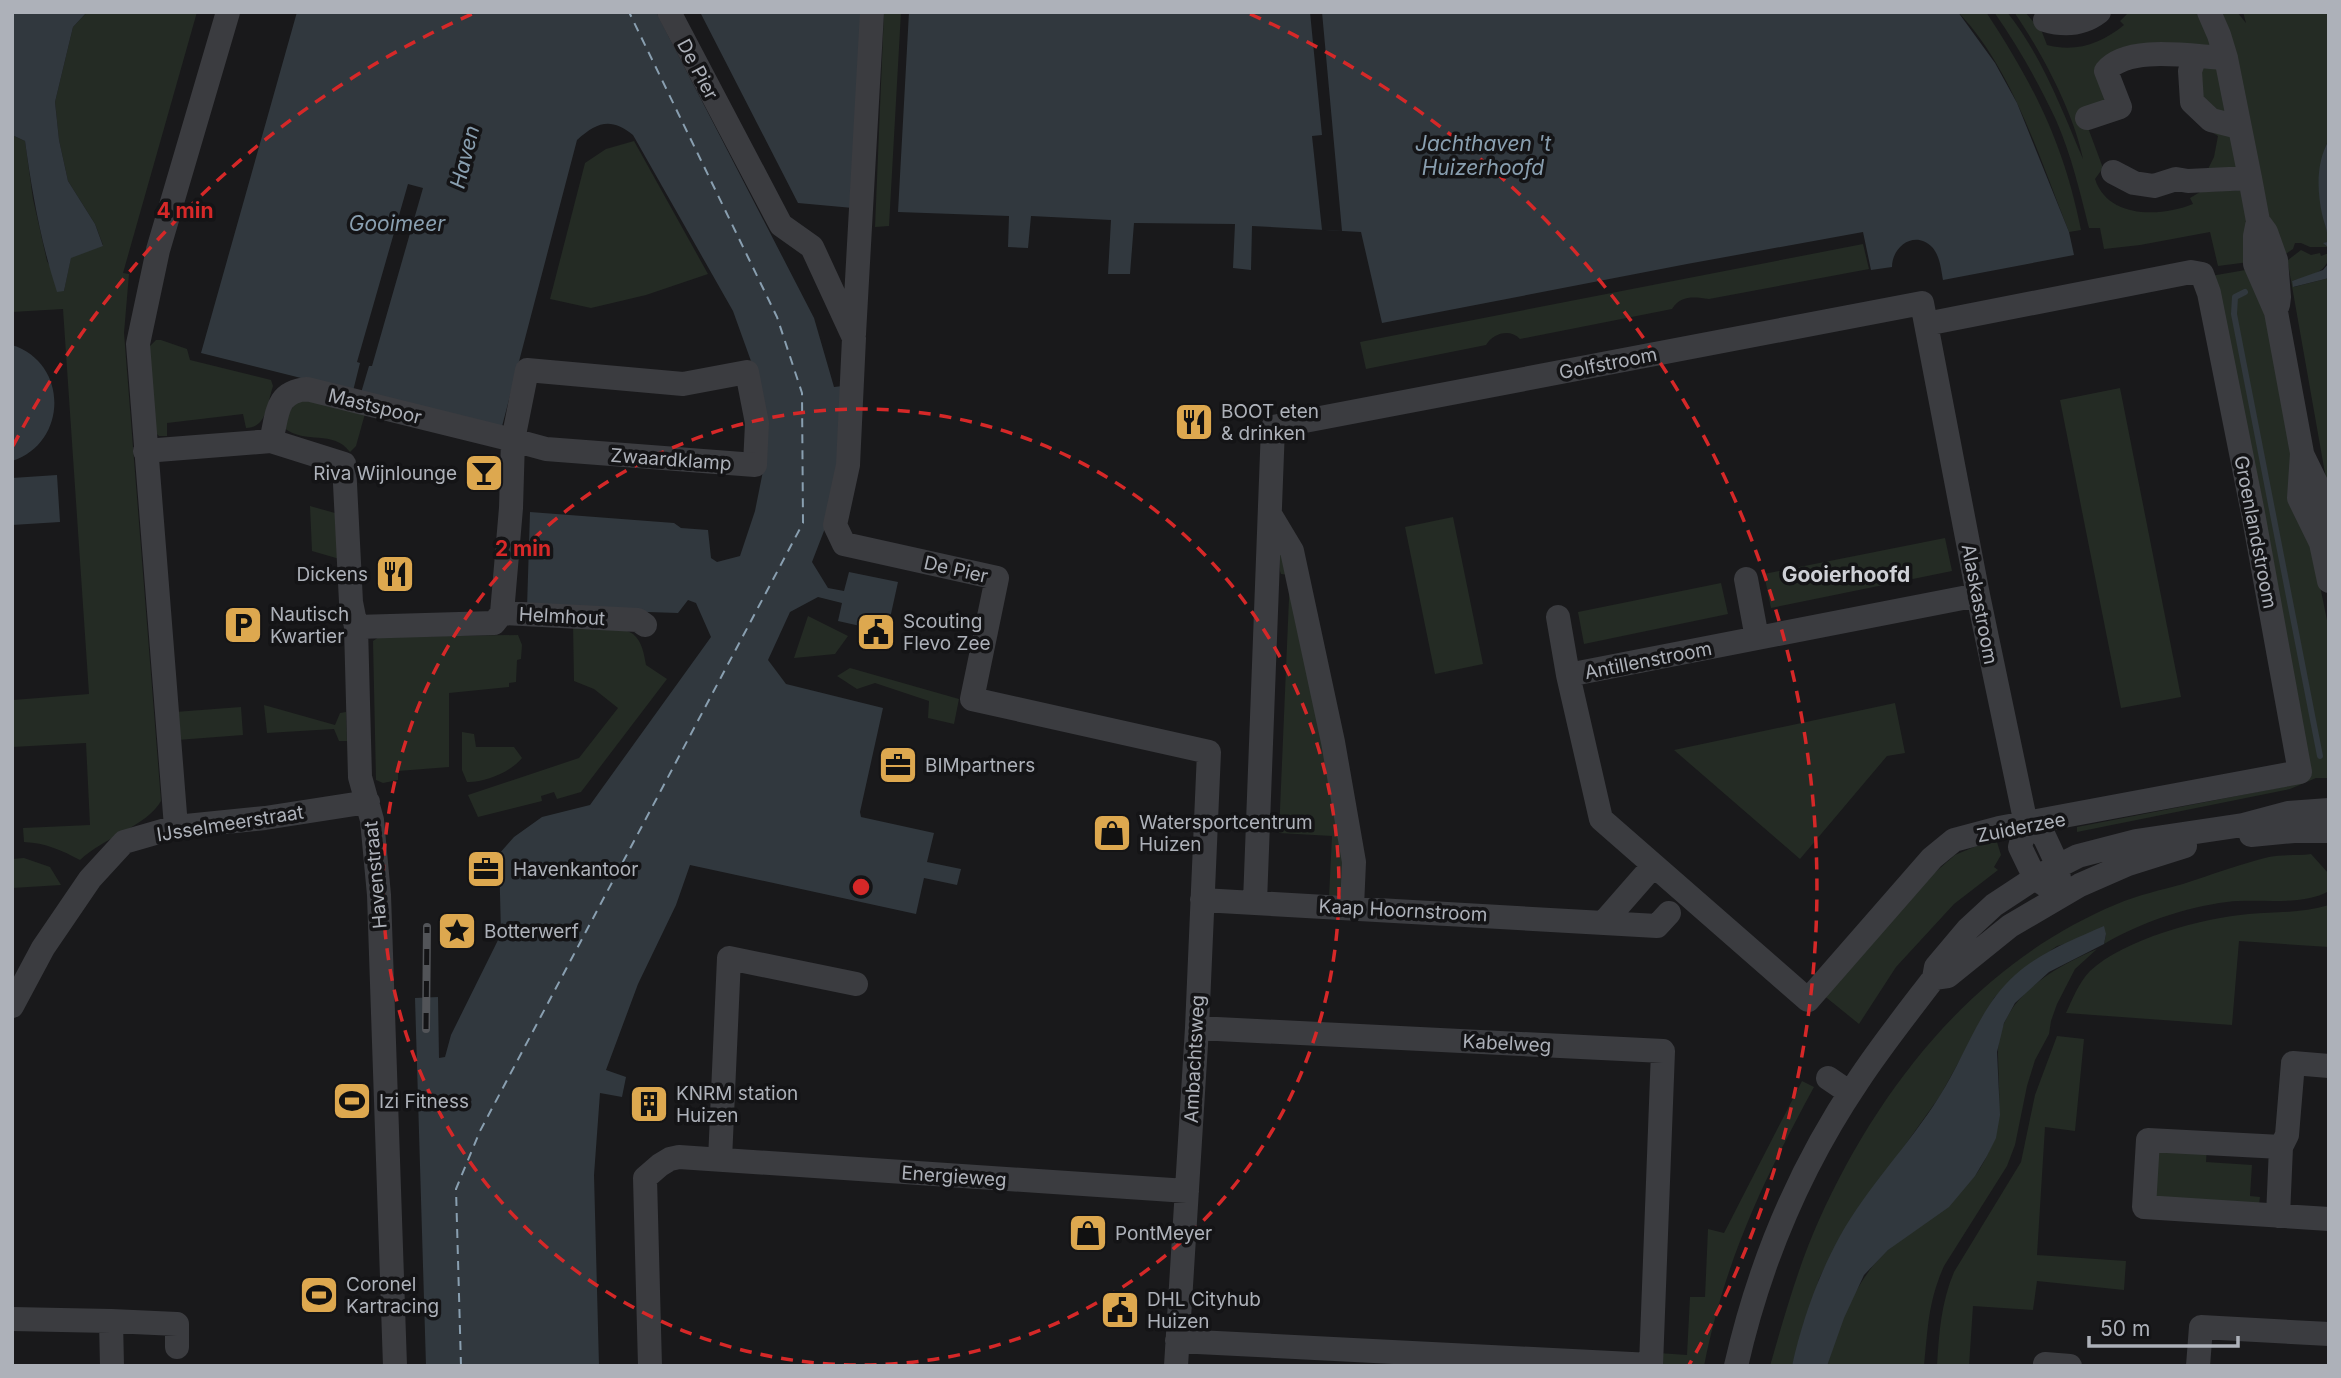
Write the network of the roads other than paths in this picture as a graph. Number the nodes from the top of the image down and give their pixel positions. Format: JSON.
{"nodes":[{"id":1,"x":228,"y":12,"type":"edge"},
{"id":2,"x":669,"y":12,"type":"edge"},
{"id":3,"x":872,"y":12,"type":"edge"},
{"id":4,"x":2099,"y":12,"type":"edge"},
{"id":5,"x":2209,"y":12,"type":"edge"},
{"id":6,"x":2045,"y":20,"type":"dead end"},
{"id":7,"x":2195,"y":57,"type":"junction"},
{"id":8,"x":2226,"y":58,"type":"junction"},
{"id":9,"x":2087,"y":118,"type":"dead end"},
{"id":10,"x":2239,"y":127,"type":"junction"},
{"id":11,"x":2113,"y":172,"type":"dead end"},
{"id":12,"x":2250,"y":178,"type":"junction"},
{"id":13,"x":1926,"y":324,"type":"junction"},
{"id":14,"x":854,"y":338,"type":"junction"},
{"id":15,"x":271,"y":440,"type":"junction"},
{"id":16,"x":513,"y":440,"type":"junction"},
{"id":17,"x":145,"y":451,"type":"junction"},
{"id":18,"x":1271,"y":516,"type":"junction"},
{"id":19,"x":1746,"y":579,"type":"dead end"},
{"id":20,"x":2329,"y":581,"type":"edge"},
{"id":21,"x":1978,"y":595,"type":"junction"},
{"id":22,"x":502,"y":614,"type":"junction"},
{"id":23,"x":1558,"y":617,"type":"dead end"},
{"id":24,"x":645,"y":625,"type":"dead end"},
{"id":25,"x":356,"y":627,"type":"junction"},
{"id":26,"x":1757,"y":638,"type":"junction"},
{"id":27,"x":1568,"y":675,"type":"junction"},
{"id":28,"x":1209,"y":752,"type":"joint"},
{"id":29,"x":2300,"y":772,"type":"joint"},
{"id":30,"x":368,"y":802,"type":"junction"},
{"id":31,"x":2329,"y":810,"type":"edge"},
{"id":32,"x":2025,"y":824,"type":"junction"},
{"id":33,"x":177,"y":827,"type":"junction"},
{"id":34,"x":2329,"y":831,"type":"edge"},
{"id":35,"x":1653,"y":866,"type":"junction"},
{"id":36,"x":2058,"y":866,"type":"junction"},
{"id":37,"x":2035,"y":878,"type":"junction"},
{"id":38,"x":2060,"y":895,"type":"junction"},
{"id":39,"x":1202,"y":900,"type":"junction"},
{"id":40,"x":1255,"y":902,"type":"junction"},
{"id":41,"x":1352,"y":907,"type":"junction"},
{"id":42,"x":1669,"y":913,"type":"dead end"},
{"id":43,"x":1604,"y":922,"type":"junction"},
{"id":44,"x":1934,"y":978,"type":"junction"},
{"id":45,"x":856,"y":984,"type":"dead end"},
{"id":46,"x":1808,"y":1000,"type":"joint"},
{"id":47,"x":12,"y":1006,"type":"edge"},
{"id":48,"x":1197,"y":1028,"type":"junction"},
{"id":49,"x":2329,"y":1066,"type":"edge"},
{"id":50,"x":1829,"y":1078,"type":"dead end"},
{"id":51,"x":1850,"y":1093,"type":"junction"},
{"id":52,"x":2281,"y":1147,"type":"junction"},
{"id":53,"x":720,"y":1160,"type":"junction"},
{"id":54,"x":1187,"y":1191,"type":"junction"},
{"id":55,"x":2278,"y":1216,"type":"junction"},
{"id":56,"x":2329,"y":1219,"type":"edge"},
{"id":57,"x":12,"y":1319,"type":"edge"},
{"id":58,"x":111,"y":1321,"type":"junction"},
{"id":59,"x":2329,"y":1334,"type":"edge"},
{"id":60,"x":1178,"y":1340,"type":"junction"},
{"id":61,"x":177,"y":1347,"type":"dead end"},
{"id":62,"x":1325,"y":1357,"type":"edge"},
{"id":63,"x":1627,"y":1365,"type":"edge"},
{"id":64,"x":112,"y":1366,"type":"edge"},
{"id":65,"x":395,"y":1366,"type":"edge"},
{"id":66,"x":650,"y":1366,"type":"edge"},
{"id":67,"x":1176,"y":1366,"type":"edge"},
{"id":68,"x":1736,"y":1366,"type":"edge"},
{"id":69,"x":2045,"y":1366,"type":"edge"},
{"id":70,"x":2070,"y":1366,"type":"edge"},
{"id":71,"x":2198,"y":1366,"type":"edge"}],
"edges":[{"from":1,"to":17,"type":"street"},
{"from":2,"to":14,"type":"street","name":"De Pier"},
{"from":3,"to":14,"type":"street","name":"De Pier"},
{"from":4,"to":6,"type":"street"},
{"from":5,"to":8,"type":"street"},
{"from":7,"to":8,"type":"street"},
{"from":7,"to":9,"type":"street"},
{"from":7,"to":10,"type":"street"},
{"from":8,"to":10,"type":"street"},
{"from":10,"to":12,"type":"street"},
{"from":11,"to":12,"type":"street"},
{"from":12,"to":20,"type":"street"},
{"from":13,"to":18,"type":"street","name":"Golfstroom"},
{"from":13,"to":21,"type":"street","name":"Alaskastroom"},
{"from":13,"to":29,"type":"street","name":"Groenlandstroom"},
{"from":14,"to":28,"type":"street","name":"De Pier"},
{"from":15,"to":16,"type":"street","name":"Mastspoor"},
{"from":15,"to":17,"type":"street"},
{"from":15,"to":25,"type":"street","name":"Havenstraat"},
{"from":16,"to":16,"type":"street","name":"Zwaardklamp"},
{"from":16,"to":22,"type":"street"},
{"from":17,"to":33,"type":"street"},
{"from":18,"to":40,"type":"street"},
{"from":18,"to":41,"type":"street"},
{"from":19,"to":26,"type":"street"},
{"from":21,"to":26,"type":"street","name":"Antillenstroom"},
{"from":21,"to":32,"type":"street","name":"Alaskastroom"},
{"from":22,"to":24,"type":"street","name":"Helmhout"},
{"from":22,"to":25,"type":"street","name":"Helmhout"},
{"from":23,"to":27,"type":"street"},
{"from":25,"to":30,"type":"street","name":"Havenstraat"},
{"from":26,"to":27,"type":"street","name":"Antillenstroom"},
{"from":27,"to":35,"type":"street","name":"Antillenstroom"},
{"from":28,"to":39,"type":"street","name":"Ambachtsweg"},
{"from":29,"to":32,"type":"street","name":"Zuiderzee"},
{"from":30,"to":33,"type":"street","name":"IJsselmeerstraat"},
{"from":30,"to":65,"type":"street","name":"Havenstraat"},
{"from":31,"to":36,"type":"street","name":"Zuiderzee"},
{"from":32,"to":36,"type":"street"},
{"from":32,"to":37,"type":"street","name":"Alaskastroom"},
{"from":32,"to":46,"type":"street","name":"Zuiderzee"},
{"from":33,"to":47,"type":"street","name":"IJsselmeerstraat"},
{"from":34,"to":38,"type":"street","name":"Zuiderzee"},
{"from":35,"to":43,"type":"street"},
{"from":35,"to":46,"type":"street","name":"Antillenstroom"},
{"from":36,"to":37,"type":"street","name":"Zuiderzee"},
{"from":36,"to":38,"type":"street"},
{"from":37,"to":38,"type":"street"},
{"from":37,"to":44,"type":"street","name":"Zuiderzee"},
{"from":38,"to":44,"type":"street","name":"Zuiderzee"},
{"from":39,"to":40,"type":"street","name":"Kaap Hoornstroom"},
{"from":39,"to":48,"type":"street","name":"Ambachtsweg"},
{"from":40,"to":41,"type":"street","name":"Kaap Hoornstroom"},
{"from":41,"to":43,"type":"street","name":"Kaap Hoornstroom"},
{"from":42,"to":43,"type":"street","name":"Kaap Hoornstroom"},
{"from":44,"to":51,"type":"street","name":"Zuiderzee"},
{"from":45,"to":53,"type":"street"},
{"from":48,"to":54,"type":"street","name":"Ambachtsweg"},
{"from":48,"to":63,"type":"street","name":"Kabelweg"},
{"from":49,"to":52,"type":"street"},
{"from":50,"to":51,"type":"street"},
{"from":51,"to":68,"type":"street","name":"Zuiderzee"},
{"from":52,"to":55,"type":"street"},
{"from":52,"to":55,"type":"street"},
{"from":53,"to":54,"type":"street","name":"Energieweg"},
{"from":53,"to":66,"type":"street","name":"Energieweg"},
{"from":54,"to":60,"type":"street","name":"Ambachtsweg"},
{"from":55,"to":56,"type":"street"},
{"from":57,"to":58,"type":"street"},
{"from":58,"to":61,"type":"street"},
{"from":58,"to":64,"type":"street"},
{"from":59,"to":71,"type":"street"},
{"from":60,"to":62,"type":"street"},
{"from":60,"to":67,"type":"street","name":"Ambachtsweg"},
{"from":62,"to":63,"type":"street"},
{"from":69,"to":70,"type":"street"}]}
